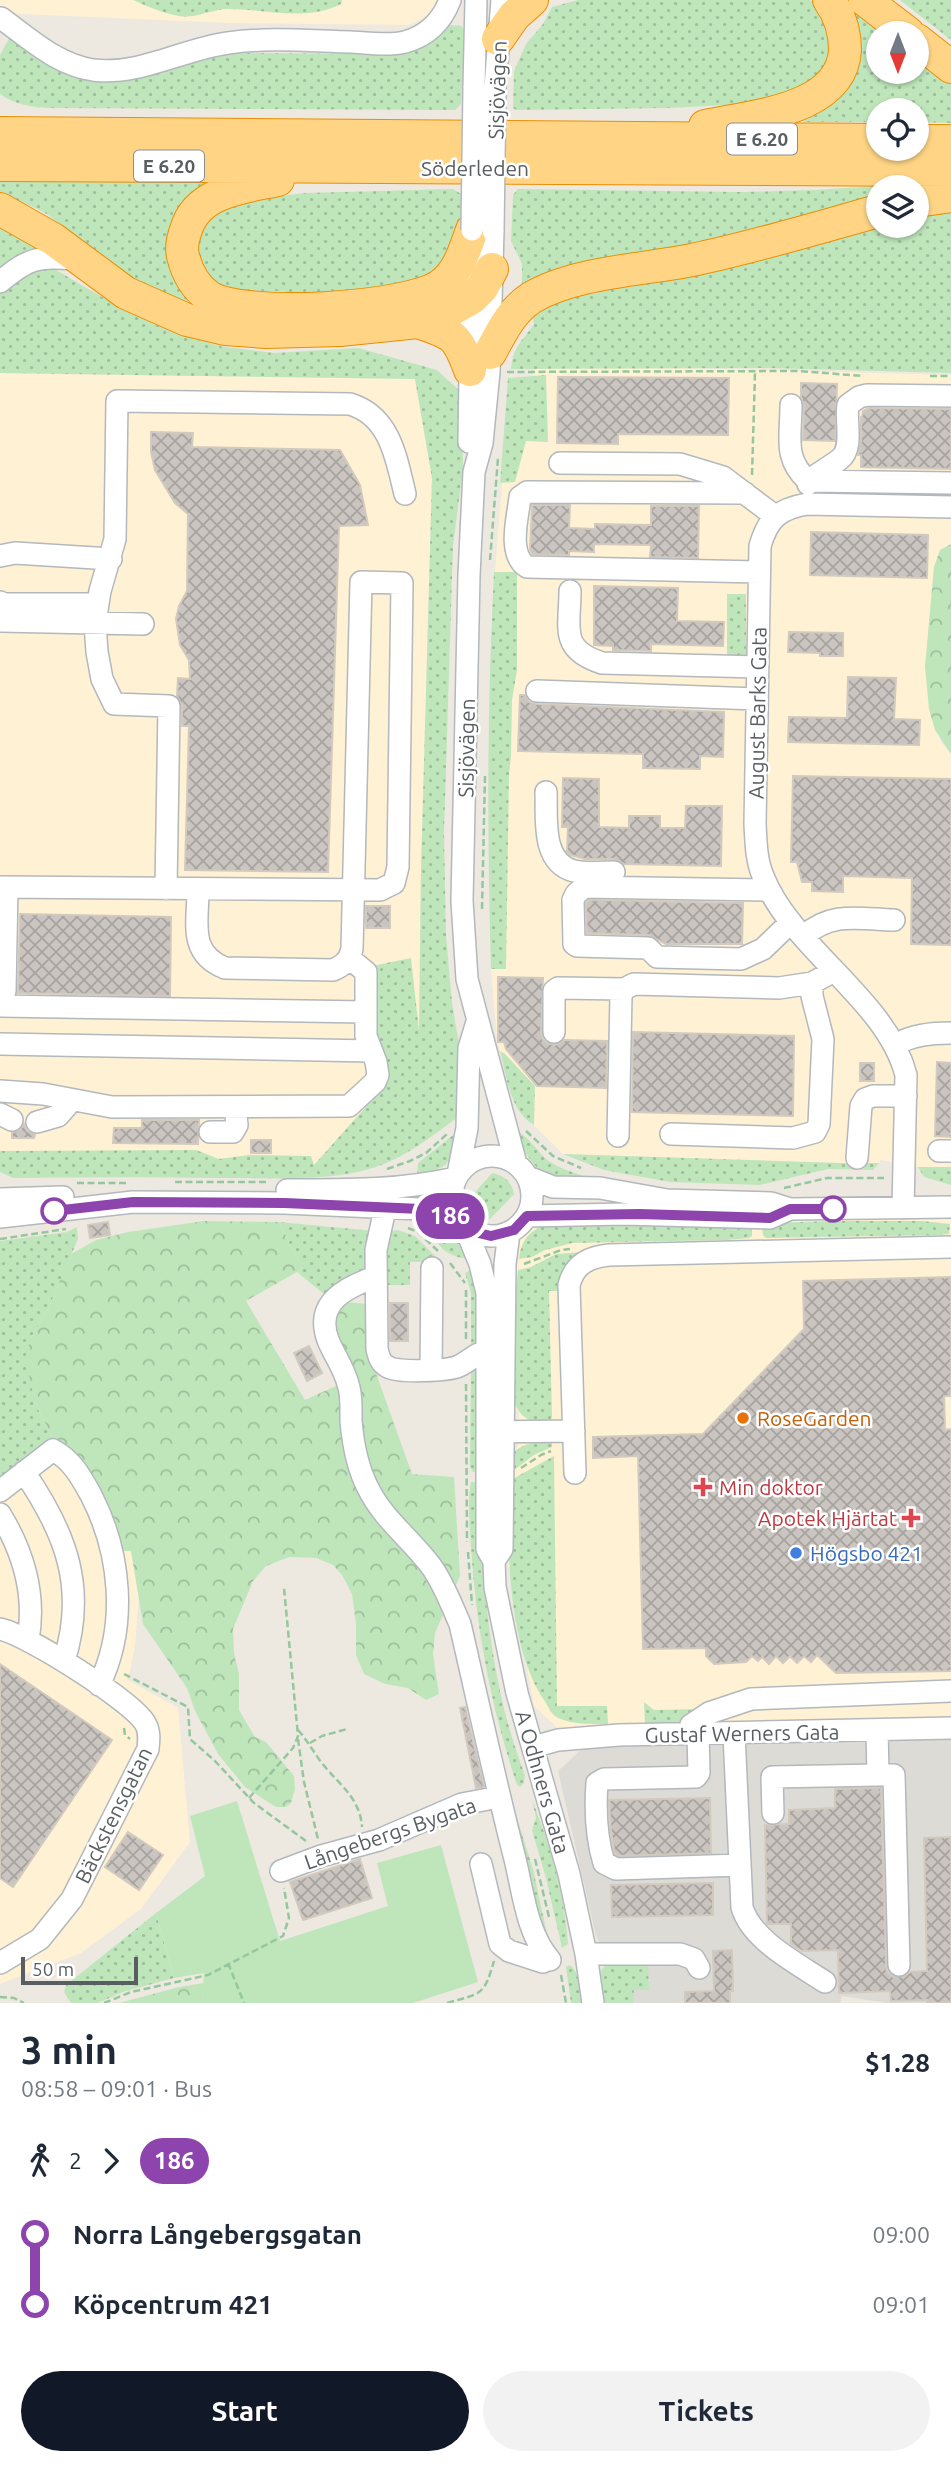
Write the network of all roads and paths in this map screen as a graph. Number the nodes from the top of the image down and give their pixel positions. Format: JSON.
{"nodes":[{"id":1,"x":450,"y":0,"type":"edge"},
{"id":2,"x":476,"y":0,"type":"edge"},
{"id":3,"x":502,"y":0,"type":"edge"},
{"id":4,"x":532,"y":0,"type":"edge"},
{"id":5,"x":829,"y":0,"type":"edge"},
{"id":6,"x":865,"y":0,"type":"edge"},
{"id":7,"x":0,"y":17,"type":"edge"},
{"id":8,"x":892,"y":21,"type":"edge"},
{"id":9,"x":0,"y":36,"type":"edge"},
{"id":10,"x":498,"y":38,"type":"junction"},
{"id":11,"x":929,"y":50,"type":"edge"},
{"id":12,"x":951,"y":67,"type":"edge"},
{"id":13,"x":0,"y":108,"type":"edge"},
{"id":14,"x":0,"y":133,"type":"edge"},
{"id":15,"x":50,"y":133,"type":"junction"},
{"id":16,"x":645,"y":138,"type":"junction"},
{"id":17,"x":866,"y":141,"type":"edge"},
{"id":18,"x":929,"y":141,"type":"edge"},
{"id":19,"x":951,"y":141,"type":"edge"},
{"id":20,"x":0,"y":166,"type":"edge"},
{"id":21,"x":338,"y":167,"type":"junction"},
{"id":22,"x":951,"y":170,"type":"edge"},
{"id":23,"x":951,"y":195,"type":"edge"},
{"id":24,"x":929,"y":199,"type":"edge"},
{"id":25,"x":0,"y":209,"type":"edge"},
{"id":26,"x":866,"y":214,"type":"edge"},
{"id":27,"x":482,"y":230,"type":"junction"},
{"id":28,"x":82,"y":259,"type":"junction"},
{"id":29,"x":492,"y":270,"type":"junction"},
{"id":30,"x":0,"y":282,"type":"edge"},
{"id":31,"x":472,"y":298,"type":"junction"},
{"id":32,"x":418,"y":322,"type":"junction"},
{"id":33,"x":489,"y":363,"type":"junction"},
{"id":34,"x":755,"y":372,"type":"junction"},
{"id":35,"x":868,"y":376,"type":"dead end"},
{"id":36,"x":927,"y":376,"type":"dead end"},
{"id":37,"x":951,"y":376,"type":"edge"},
{"id":38,"x":951,"y":396,"type":"edge"},
{"id":39,"x":791,"y":405,"type":"dead end"},
{"id":40,"x":499,"y":452,"type":"dead end"},
{"id":41,"x":560,"y":463,"type":"dead end"},
{"id":42,"x":808,"y":481,"type":"junction"},
{"id":43,"x":951,"y":483,"type":"edge"},
{"id":44,"x":405,"y":494,"type":"dead end"},
{"id":45,"x":748,"y":496,"type":"junction"},
{"id":46,"x":807,"y":504,"type":"junction"},
{"id":47,"x":951,"y":507,"type":"edge"},
{"id":48,"x":775,"y":516,"type":"junction"},
{"id":49,"x":0,"y":556,"type":"edge"},
{"id":50,"x":111,"y":559,"type":"junction"},
{"id":51,"x":489,"y":571,"type":"dead end"},
{"id":52,"x":759,"y":572,"type":"junction"},
{"id":53,"x":570,"y":591,"type":"dead end"},
{"id":54,"x":0,"y":602,"type":"edge"},
{"id":55,"x":96,"y":613,"type":"junction"},
{"id":56,"x":0,"y":621,"type":"edge"},
{"id":57,"x":143,"y":624,"type":"dead end"},
{"id":58,"x":758,"y":667,"type":"junction"},
{"id":59,"x":537,"y":691,"type":"dead end"},
{"id":60,"x":757,"y":699,"type":"junction"},
{"id":61,"x":485,"y":775,"type":"dead end"},
{"id":62,"x":546,"y":792,"type":"dead end"},
{"id":63,"x":766,"y":882,"type":"junction"},
{"id":64,"x":3,"y":888,"type":"edge"},
{"id":65,"x":166,"y":889,"type":"junction"},
{"id":66,"x":198,"y":890,"type":"junction"},
{"id":67,"x":353,"y":890,"type":"junction"},
{"id":68,"x":482,"y":911,"type":"dead end"},
{"id":69,"x":894,"y":920,"type":"dead end"},
{"id":70,"x":798,"y":929,"type":"junction"},
{"id":71,"x":349,"y":958,"type":"junction"},
{"id":72,"x":834,"y":971,"type":"junction"},
{"id":73,"x":813,"y":983,"type":"junction"},
{"id":74,"x":624,"y":989,"type":"junction"},
{"id":75,"x":3,"y":998,"type":"edge"},
{"id":76,"x":366,"y":1012,"type":"junction"},
{"id":77,"x":477,"y":1022,"type":"junction"},
{"id":78,"x":554,"y":1032,"type":"dead end"},
{"id":79,"x":951,"y":1033,"type":"edge"},
{"id":80,"x":0,"y":1044,"type":"edge"},
{"id":81,"x":894,"y":1045,"type":"junction"},
{"id":82,"x":371,"y":1051,"type":"junction"},
{"id":83,"x":0,"y":1091,"type":"edge"},
{"id":84,"x":906,"y":1097,"type":"junction"},
{"id":85,"x":72,"y":1100,"type":"junction"},
{"id":86,"x":236,"y":1107,"type":"junction"},
{"id":87,"x":37,"y":1122,"type":"dead end"},
{"id":88,"x":505,"y":1127,"type":"junction"},
{"id":89,"x":467,"y":1128,"type":"junction"},
{"id":90,"x":210,"y":1132,"type":"dead end"},
{"id":91,"x":671,"y":1134,"type":"dead end"},
{"id":92,"x":618,"y":1136,"type":"dead end"},
{"id":93,"x":858,"y":1158,"type":"dead end"},
{"id":94,"x":384,"y":1170,"type":"dead end"},
{"id":95,"x":522,"y":1170,"type":"junction"},
{"id":96,"x":584,"y":1170,"type":"dead end"},
{"id":97,"x":457,"y":1176,"type":"junction"},
{"id":98,"x":903,"y":1180,"type":"junction"},
{"id":99,"x":165,"y":1182,"type":"dead end"},
{"id":100,"x":274,"y":1182,"type":"dead end"},
{"id":101,"x":138,"y":1183,"type":"dead end"},
{"id":102,"x":69,"y":1184,"type":"dead end"},
{"id":103,"x":780,"y":1188,"type":"dead end"},
{"id":104,"x":0,"y":1199,"type":"edge"},
{"id":105,"x":951,"y":1207,"type":"edge"},
{"id":106,"x":903,"y":1208,"type":"junction"},
{"id":107,"x":385,"y":1209,"type":"junction"},
{"id":108,"x":790,"y":1209,"type":"junction"},
{"id":109,"x":527,"y":1216,"type":"junction"},
{"id":110,"x":461,"y":1222,"type":"junction"},
{"id":111,"x":3,"y":1227,"type":"edge"},
{"id":112,"x":509,"y":1233,"type":"junction"},
{"id":113,"x":0,"y":1239,"type":"edge"},
{"id":114,"x":951,"y":1247,"type":"edge"},
{"id":115,"x":432,"y":1268,"type":"dead end"},
{"id":116,"x":375,"y":1277,"type":"junction"},
{"id":117,"x":488,"y":1352,"type":"junction"},
{"id":118,"x":431,"y":1370,"type":"junction"},
{"id":119,"x":574,"y":1431,"type":"junction"},
{"id":120,"x":496,"y":1432,"type":"junction"},
{"id":121,"x":24,"y":1472,"type":"junction"},
{"id":122,"x":575,"y":1473,"type":"dead end"},
{"id":123,"x":0,"y":1491,"type":"edge"},
{"id":124,"x":0,"y":1514,"type":"edge"},
{"id":125,"x":284,"y":1588,"type":"dead end"},
{"id":126,"x":0,"y":1629,"type":"edge"},
{"id":127,"x":28,"y":1640,"type":"junction"},
{"id":128,"x":64,"y":1661,"type":"junction"},
{"id":129,"x":103,"y":1675,"type":"junction"},
{"id":130,"x":951,"y":1691,"type":"edge"},
{"id":131,"x":905,"y":1693,"type":"junction"},
{"id":132,"x":951,"y":1728,"type":"edge"},
{"id":133,"x":297,"y":1729,"type":"junction"},
{"id":134,"x":346,"y":1729,"type":"dead end"},
{"id":135,"x":909,"y":1729,"type":"junction"},
{"id":136,"x":877,"y":1730,"type":"junction"},
{"id":137,"x":694,"y":1734,"type":"junction"},
{"id":138,"x":734,"y":1734,"type":"junction"},
{"id":139,"x":298,"y":1736,"type":"junction"},
{"id":140,"x":310,"y":1743,"type":"junction"},
{"id":141,"x":533,"y":1747,"type":"junction"},
{"id":142,"x":878,"y":1775,"type":"junction"},
{"id":143,"x":499,"y":1797,"type":"junction"},
{"id":144,"x":249,"y":1798,"type":"junction"},
{"id":145,"x":773,"y":1812,"type":"dead end"},
{"id":146,"x":362,"y":1845,"type":"junction"},
{"id":147,"x":321,"y":1856,"type":"junction"},
{"id":148,"x":481,"y":1864,"type":"dead end"},
{"id":149,"x":740,"y":1865,"type":"junction"},
{"id":150,"x":281,"y":1871,"type":"joint"},
{"id":151,"x":500,"y":1944,"type":"junction"},
{"id":152,"x":586,"y":1954,"type":"junction"},
{"id":153,"x":0,"y":1963,"type":"edge"},
{"id":154,"x":228,"y":1963,"type":"junction"},
{"id":155,"x":899,"y":1965,"type":"dead end"},
{"id":156,"x":699,"y":1968,"type":"dead end"},
{"id":157,"x":825,"y":1982,"type":"dead end"},
{"id":158,"x":0,"y":1997,"type":"edge"},
{"id":159,"x":24,"y":2003,"type":"edge"},
{"id":160,"x":104,"y":2003,"type":"edge"},
{"id":161,"x":244,"y":2003,"type":"edge"},
{"id":162,"x":447,"y":2003,"type":"edge"},
{"id":163,"x":593,"y":2003,"type":"edge"}],
"edges":[{"from":1,"to":7,"type":"street"},
{"from":2,"to":27,"type":"street","name":"Sisjövägen","bridge":true},
{"from":3,"to":10,"type":"street","name":"Sisjövägen"},
{"from":4,"to":10,"type":"highway"},
{"from":5,"to":16,"type":"highway"},
{"from":6,"to":8,"type":"highway"},
{"from":7,"to":9,"type":"street"},
{"from":10,"to":27,"type":"street","name":"Sisjövägen","bridge":true},
{"from":11,"to":12,"type":"highway"},
{"from":13,"to":15,"type":"highway"},
{"from":14,"to":15,"type":"highway","name":"Söderleden","number":"E 6.20"},
{"from":15,"to":16,"type":"highway","name":"Söderleden","number":"E 6.20"},
{"from":16,"to":17,"type":"highway","name":"Söderleden","number":"E 6.20"},
{"from":18,"to":19,"type":"highway"},
{"from":20,"to":21,"type":"highway","name":"Söderleden","number":"E 6.20"},
{"from":21,"to":22,"type":"highway","name":"Söderleden","number":"E 6.20"},
{"from":21,"to":27,"type":"highway"},
{"from":23,"to":24,"type":"highway"},
{"from":25,"to":28,"type":"highway"},
{"from":26,"to":33,"type":"highway"},
{"from":27,"to":29,"type":"street","name":"Sisjövägen"},
{"from":27,"to":31,"type":"street","name":"Sisjövägen"},
{"from":28,"to":30,"type":"street"},
{"from":28,"to":32,"type":"highway"},
{"from":29,"to":31,"type":"highway"},
{"from":29,"to":33,"type":"street","name":"Sisjövägen"},
{"from":31,"to":32,"type":"highway"},
{"from":31,"to":33,"type":"street","name":"Sisjövägen"},
{"from":32,"to":33,"type":"highway"},
{"from":33,"to":34,"type":"path"},
{"from":33,"to":77,"type":"street","name":"Sisjövägen"},
{"from":34,"to":35,"type":"path"},
{"from":34,"to":45,"type":"path"},
{"from":36,"to":37,"type":"path"},
{"from":38,"to":42,"type":"street"},
{"from":39,"to":42,"type":"street"},
{"from":40,"to":51,"type":"path"},
{"from":41,"to":45,"type":"street"},
{"from":42,"to":43,"type":"street"},
{"from":42,"to":46,"type":"street"},
{"from":44,"to":50,"type":"street"},
{"from":45,"to":48,"type":"street"},
{"from":45,"to":52,"type":"street"},
{"from":46,"to":47,"type":"street"},
{"from":46,"to":48,"type":"street"},
{"from":48,"to":52,"type":"street","name":"August Barks Gata"},
{"from":49,"to":50,"type":"street"},
{"from":50,"to":55,"type":"street"},
{"from":52,"to":58,"type":"street","name":"August Barks Gata"},
{"from":53,"to":58,"type":"street"},
{"from":54,"to":55,"type":"street"},
{"from":55,"to":56,"type":"street"},
{"from":55,"to":57,"type":"street"},
{"from":55,"to":65,"type":"street"},
{"from":58,"to":60,"type":"street","name":"August Barks Gata"},
{"from":59,"to":60,"type":"street"},
{"from":60,"to":63,"type":"street","name":"August Barks Gata"},
{"from":61,"to":68,"type":"path"},
{"from":62,"to":63,"type":"street"},
{"from":63,"to":70,"type":"street","name":"August Barks Gata"},
{"from":63,"to":70,"type":"street"},
{"from":64,"to":65,"type":"street"},
{"from":64,"to":75,"type":"street"},
{"from":65,"to":66,"type":"street"},
{"from":66,"to":67,"type":"street"},
{"from":66,"to":71,"type":"street"},
{"from":67,"to":67,"type":"street"},
{"from":67,"to":71,"type":"street"},
{"from":69,"to":70,"type":"street"},
{"from":70,"to":72,"type":"street","name":"August Barks Gata"},
{"from":71,"to":76,"type":"street"},
{"from":72,"to":73,"type":"street"},
{"from":72,"to":81,"type":"street","name":"August Barks Gata"},
{"from":73,"to":74,"type":"street"},
{"from":73,"to":91,"type":"street"},
{"from":74,"to":78,"type":"street"},
{"from":74,"to":92,"type":"street"},
{"from":75,"to":76,"type":"street"},
{"from":76,"to":82,"type":"street"},
{"from":77,"to":88,"type":"street","name":"Sisjövägen"},
{"from":77,"to":89,"type":"street","name":"Sisjövägen"},
{"from":79,"to":81,"type":"street"},
{"from":80,"to":82,"type":"street"},
{"from":81,"to":84,"type":"street","name":"August Barks Gata"},
{"from":82,"to":86,"type":"street"},
{"from":83,"to":85,"type":"street"},
{"from":84,"to":93,"type":"street"},
{"from":84,"to":98,"type":"street","name":"August Barks Gata"},
{"from":85,"to":86,"type":"street"},
{"from":85,"to":87,"type":"street"},
{"from":86,"to":90,"type":"street"},
{"from":88,"to":95,"type":"street","name":"Sisjövägen"},
{"from":88,"to":96,"type":"path"},
{"from":89,"to":94,"type":"path"},
{"from":89,"to":97,"type":"street","name":"Sisjövägen"},
{"from":95,"to":97,"type":"street"},
{"from":95,"to":108,"type":"street"},
{"from":95,"to":109,"type":"street"},
{"from":97,"to":104,"type":"street"},
{"from":97,"to":110,"type":"street"},
{"from":98,"to":103,"type":"path"},
{"from":98,"to":106,"type":"street","name":"August Barks Gata"},
{"from":99,"to":100,"type":"path"},
{"from":101,"to":102,"type":"path"},
{"from":105,"to":106,"type":"street"},
{"from":106,"to":108,"type":"street"},
{"from":107,"to":110,"type":"street"},
{"from":107,"to":111,"type":"street"},
{"from":107,"to":116,"type":"street"},
{"from":108,"to":109,"type":"street"},
{"from":109,"to":112,"type":"street"},
{"from":110,"to":112,"type":"street"},
{"from":110,"to":117,"type":"street","name":"A Odhners Gata"},
{"from":111,"to":113,"type":"path"},
{"from":112,"to":120,"type":"street","name":"A Odhners Gata"},
{"from":114,"to":119,"type":"street"},
{"from":115,"to":118,"type":"street"},
{"from":116,"to":118,"type":"street"},
{"from":116,"to":143,"type":"street","name":"Långebergs Bygata"},
{"from":117,"to":118,"type":"street"},
{"from":117,"to":120,"type":"street","name":"A Odhners Gata"},
{"from":119,"to":120,"type":"street"},
{"from":119,"to":122,"type":"street"},
{"from":120,"to":141,"type":"street","name":"A Odhners Gata"},
{"from":121,"to":123,"type":"street"},
{"from":121,"to":128,"type":"street"},
{"from":121,"to":129,"type":"street"},
{"from":124,"to":127,"type":"street"},
{"from":125,"to":133,"type":"path"},
{"from":126,"to":127,"type":"street","name":"Bäckstensgatan"},
{"from":127,"to":128,"type":"street","name":"Bäckstensgatan"},
{"from":128,"to":129,"type":"street","name":"Bäckstensgatan"},
{"from":129,"to":144,"type":"path"},
{"from":129,"to":153,"type":"street","name":"Bäckstensgatan"},
{"from":130,"to":131,"type":"street"},
{"from":131,"to":135,"type":"street"},
{"from":131,"to":137,"type":"street"},
{"from":132,"to":135,"type":"street","name":"Gustaf Werners Gata"},
{"from":133,"to":139,"type":"path"},
{"from":133,"to":140,"type":"path"},
{"from":134,"to":140,"type":"path"},
{"from":135,"to":136,"type":"street","name":"Gustaf Werners Gata"},
{"from":136,"to":138,"type":"street","name":"Gustaf Werners Gata"},
{"from":136,"to":142,"type":"street"},
{"from":137,"to":138,"type":"street","name":"Gustaf Werners Gata"},
{"from":137,"to":141,"type":"street","name":"Gustaf Werners Gata"},
{"from":137,"to":149,"type":"street"},
{"from":138,"to":149,"type":"street"},
{"from":139,"to":144,"type":"path"},
{"from":139,"to":147,"type":"path"},
{"from":140,"to":146,"type":"path"},
{"from":141,"to":152,"type":"street","name":"A Odhners Gata"},
{"from":142,"to":145,"type":"street"},
{"from":142,"to":155,"type":"street"},
{"from":143,"to":146,"type":"street","name":"Långebergs Bygata"},
{"from":143,"to":151,"type":"street","name":"Långebergs Bygata"},
{"from":144,"to":147,"type":"path"},
{"from":146,"to":147,"type":"street","name":"Långebergs Bygata"},
{"from":147,"to":150,"type":"street","name":"Långebergs Bygata"},
{"from":148,"to":151,"type":"street"},
{"from":149,"to":157,"type":"street"},
{"from":150,"to":154,"type":"path"},
{"from":151,"to":162,"type":"path"},
{"from":152,"to":156,"type":"street"},
{"from":152,"to":163,"type":"street","name":"A Odhners Gata"},
{"from":154,"to":160,"type":"path"},
{"from":154,"to":161,"type":"path"},
{"from":158,"to":159,"type":"path"}]}
